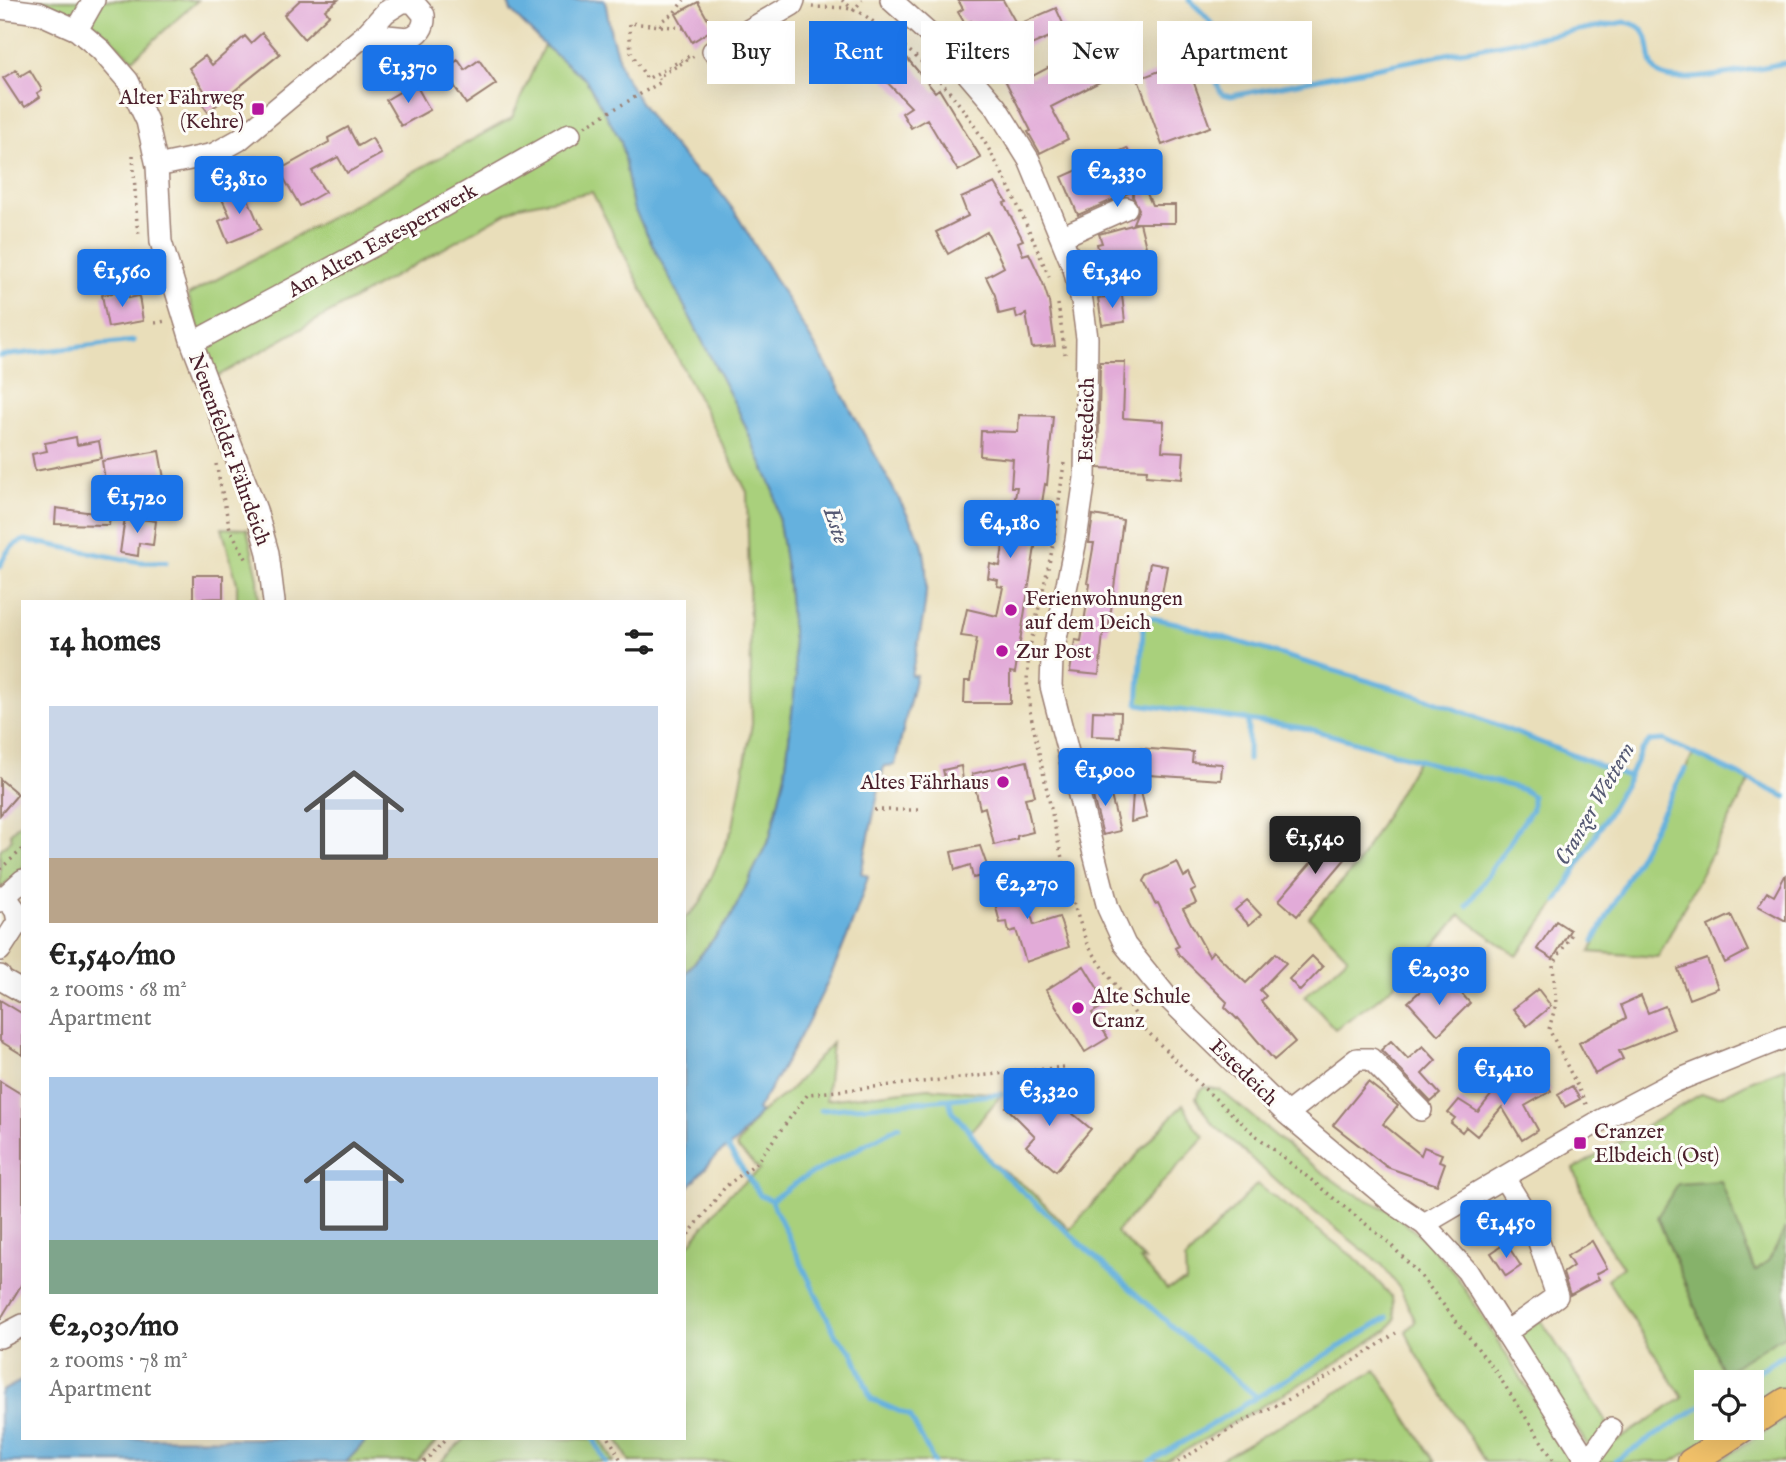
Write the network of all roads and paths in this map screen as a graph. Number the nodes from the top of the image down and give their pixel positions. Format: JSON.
{"nodes":[{"id":1,"x":94,"y":0,"type":"edge"},
{"id":2,"x":684,"y":0,"type":"edge"},
{"id":3,"x":842,"y":0,"type":"edge"},
{"id":4,"x":862,"y":0,"type":"edge"},
{"id":5,"x":893,"y":1,"type":"edge"},
{"id":6,"x":793,"y":3,"type":"edge"},
{"id":7,"x":0,"y":8,"type":"edge"},
{"id":8,"x":854,"y":10,"type":"junction"},
{"id":9,"x":660,"y":26,"type":"junction"},
{"id":10,"x":684,"y":28,"type":"dead end"},
{"id":11,"x":77,"y":30,"type":"junction"},
{"id":12,"x":366,"y":34,"type":"dead end"},
{"id":13,"x":704,"y":54,"type":"junction"},
{"id":14,"x":579,"y":129,"type":"joint"},
{"id":15,"x":132,"y":149,"type":"dead end"},
{"id":16,"x":157,"y":166,"type":"junction"},
{"id":17,"x":136,"y":206,"type":"dead end"},
{"id":18,"x":1126,"y":208,"type":"dead end"},
{"id":19,"x":1061,"y":237,"type":"junction"},
{"id":20,"x":1051,"y":281,"type":"dead end"},
{"id":21,"x":162,"y":322,"type":"dead end"},
{"id":22,"x":155,"y":323,"type":"dead end"},
{"id":23,"x":192,"y":343,"type":"junction"},
{"id":24,"x":215,"y":460,"type":"dead end"},
{"id":25,"x":249,"y":565,"type":"dead end"},
{"id":26,"x":274,"y":600,"type":"edge"},
{"id":27,"x":874,"y":810,"type":"dead end"},
{"id":28,"x":921,"y":810,"type":"dead end"},
{"id":29,"x":21,"y":851,"type":"edge"},
{"id":30,"x":0,"y":869,"type":"edge"},
{"id":31,"x":21,"y":882,"type":"edge"},
{"id":32,"x":3,"y":899,"type":"edge"},
{"id":33,"x":1571,"y":935,"type":"dead end"},
{"id":34,"x":1087,"y":944,"type":"dead end"},
{"id":35,"x":0,"y":950,"type":"edge"},
{"id":36,"x":0,"y":976,"type":"edge"},
{"id":37,"x":21,"y":991,"type":"edge"},
{"id":38,"x":1786,"y":1037,"type":"edge"},
{"id":39,"x":1065,"y":1067,"type":"dead end"},
{"id":40,"x":1421,"y":1110,"type":"dead end"},
{"id":41,"x":1287,"y":1114,"type":"junction"},
{"id":42,"x":1596,"y":1123,"type":"junction"},
{"id":43,"x":1504,"y":1178,"type":"junction"},
{"id":44,"x":1424,"y":1224,"type":"junction"},
{"id":45,"x":686,"y":1237,"type":"edge"},
{"id":46,"x":21,"y":1326,"type":"edge"},
{"id":47,"x":1396,"y":1333,"type":"dead end"},
{"id":48,"x":1505,"y":1333,"type":"junction"},
{"id":49,"x":0,"y":1337,"type":"edge"},
{"id":50,"x":1786,"y":1401,"type":"edge"},
{"id":51,"x":1764,"y":1415,"type":"edge"},
{"id":52,"x":1611,"y":1429,"type":"dead end"},
{"id":53,"x":445,"y":1440,"type":"edge"},
{"id":54,"x":610,"y":1440,"type":"edge"},
{"id":55,"x":1725,"y":1440,"type":"edge"},
{"id":56,"x":424,"y":1462,"type":"edge"},
{"id":57,"x":622,"y":1462,"type":"edge"},
{"id":58,"x":1178,"y":1462,"type":"edge"},
{"id":59,"x":1555,"y":1462,"type":"edge"},
{"id":60,"x":1588,"y":1462,"type":"edge"},
{"id":61,"x":1691,"y":1462,"type":"edge"}],
"edges":[{"from":1,"to":11,"type":"street"},
{"from":2,"to":9,"type":"path"},
{"from":3,"to":8,"type":"path"},
{"from":4,"to":8,"type":"path"},
{"from":5,"to":19,"type":"street","name":"Estedeich"},
{"from":6,"to":8,"type":"path"},
{"from":6,"to":13,"type":"street"},
{"from":7,"to":11,"type":"street","name":"Neuenfelder Fährdeich"},
{"from":8,"to":20,"type":"path"},
{"from":9,"to":10,"type":"path"},
{"from":9,"to":13,"type":"path"},
{"from":11,"to":16,"type":"street","name":"Neuenfelder Fährdeich"},
{"from":12,"to":16,"type":"street"},
{"from":13,"to":14,"type":"path"},
{"from":14,"to":23,"type":"street","name":"Am Alten Estesperrwerk"},
{"from":15,"to":17,"type":"path"},
{"from":16,"to":23,"type":"street","name":"Neuenfelder Fährdeich"},
{"from":18,"to":19,"type":"street"},
{"from":19,"to":41,"type":"street","name":"Estedeich"},
{"from":21,"to":22,"type":"path"},
{"from":23,"to":26,"type":"street","name":"Neuenfelder Fährdeich"},
{"from":24,"to":25,"type":"path"},
{"from":27,"to":28,"type":"path"},
{"from":29,"to":30,"type":"path"},
{"from":31,"to":32,"type":"street"},
{"from":32,"to":35,"type":"street"},
{"from":33,"to":42,"type":"path"},
{"from":34,"to":59,"type":"path"},
{"from":36,"to":37,"type":"street"},
{"from":38,"to":42,"type":"street"},
{"from":39,"to":45,"type":"path"},
{"from":40,"to":41,"type":"street"},
{"from":41,"to":44,"type":"street","name":"Estedeich"},
{"from":42,"to":43,"type":"street"},
{"from":43,"to":44,"type":"street"},
{"from":43,"to":48,"type":"street"},
{"from":44,"to":48,"type":"street","name":"Estedeich"},
{"from":46,"to":49,"type":"street"},
{"from":47,"to":58,"type":"path"},
{"from":48,"to":60,"type":"street","name":"Estedeich"},
{"from":50,"to":51,"type":"main road"},
{"from":52,"to":60,"type":"street"},
{"from":53,"to":56,"type":"path"},
{"from":54,"to":57,"type":"path"},
{"from":55,"to":61,"type":"main road"}]}
